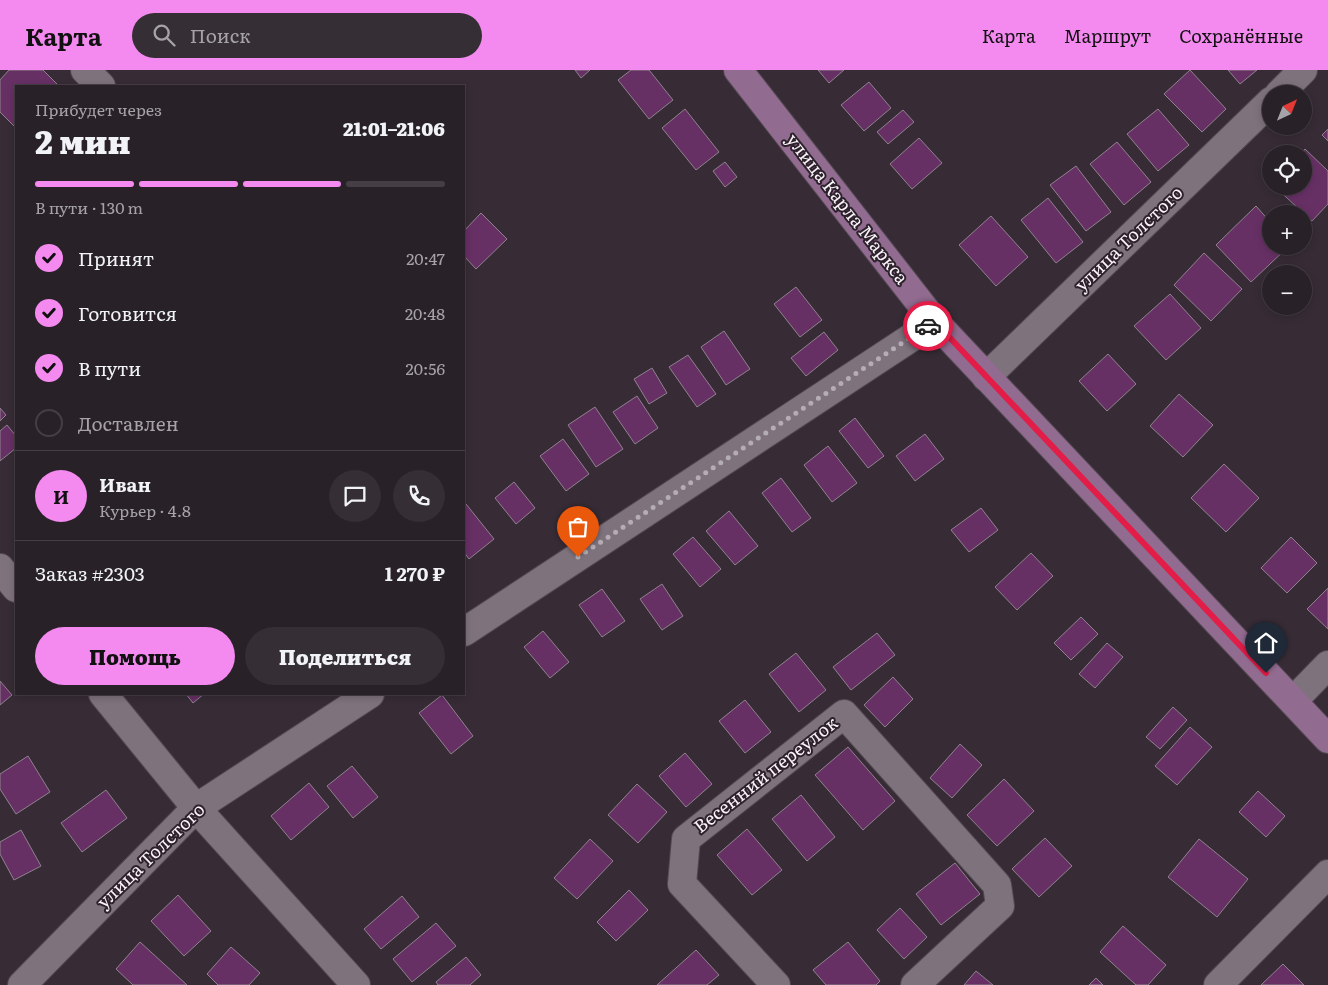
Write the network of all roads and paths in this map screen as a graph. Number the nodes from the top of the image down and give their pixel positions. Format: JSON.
{"nodes":[{"id":1,"x":85,"y":70,"type":"edge"},
{"id":2,"x":738,"y":70,"type":"edge"},
{"id":3,"x":1304,"y":70,"type":"edge"},
{"id":4,"x":100,"y":85,"type":"edge"},
{"id":5,"x":1288,"y":85,"type":"edge"},
{"id":6,"x":1262,"y":110,"type":"edge"},
{"id":7,"x":935,"y":322,"type":"junction"},
{"id":8,"x":986,"y":377,"type":"junction"},
{"id":9,"x":465,"y":631,"type":"edge"},
{"id":10,"x":1328,"y":665,"type":"edge"},
{"id":11,"x":104,"y":695,"type":"edge"},
{"id":12,"x":368,"y":695,"type":"edge"},
{"id":13,"x":1293,"y":701,"type":"junction"},
{"id":14,"x":1328,"y":739,"type":"edge"},
{"id":15,"x":196,"y":808,"type":"junction"},
{"id":16,"x":1328,"y":874,"type":"edge"},
{"id":17,"x":22,"y":985,"type":"edge"},
{"id":18,"x":356,"y":985,"type":"edge"},
{"id":19,"x":776,"y":985,"type":"edge"},
{"id":20,"x":915,"y":985,"type":"edge"},
{"id":21,"x":1218,"y":985,"type":"edge"}],
"edges":[{"from":1,"to":4,"type":"street"},
{"from":2,"to":7,"type":"main road","name":"улица Карла Маркса"},
{"from":3,"to":5,"type":"street"},
{"from":6,"to":8,"type":"street","name":"улица Толстого"},
{"from":7,"to":8,"type":"main road","name":"улица Карла Маркса"},
{"from":7,"to":9,"type":"street"},
{"from":8,"to":13,"type":"main road","name":"улица Карла Маркса"},
{"from":10,"to":13,"type":"street"},
{"from":11,"to":15,"type":"street"},
{"from":12,"to":15,"type":"street","name":"улица Толстого"},
{"from":13,"to":14,"type":"main road","name":"улица Карла Маркса"},
{"from":15,"to":17,"type":"street","name":"улица Толстого"},
{"from":15,"to":18,"type":"street"},
{"from":16,"to":21,"type":"street"},
{"from":19,"to":20,"type":"street","name":"Весенний переулок"}]}
